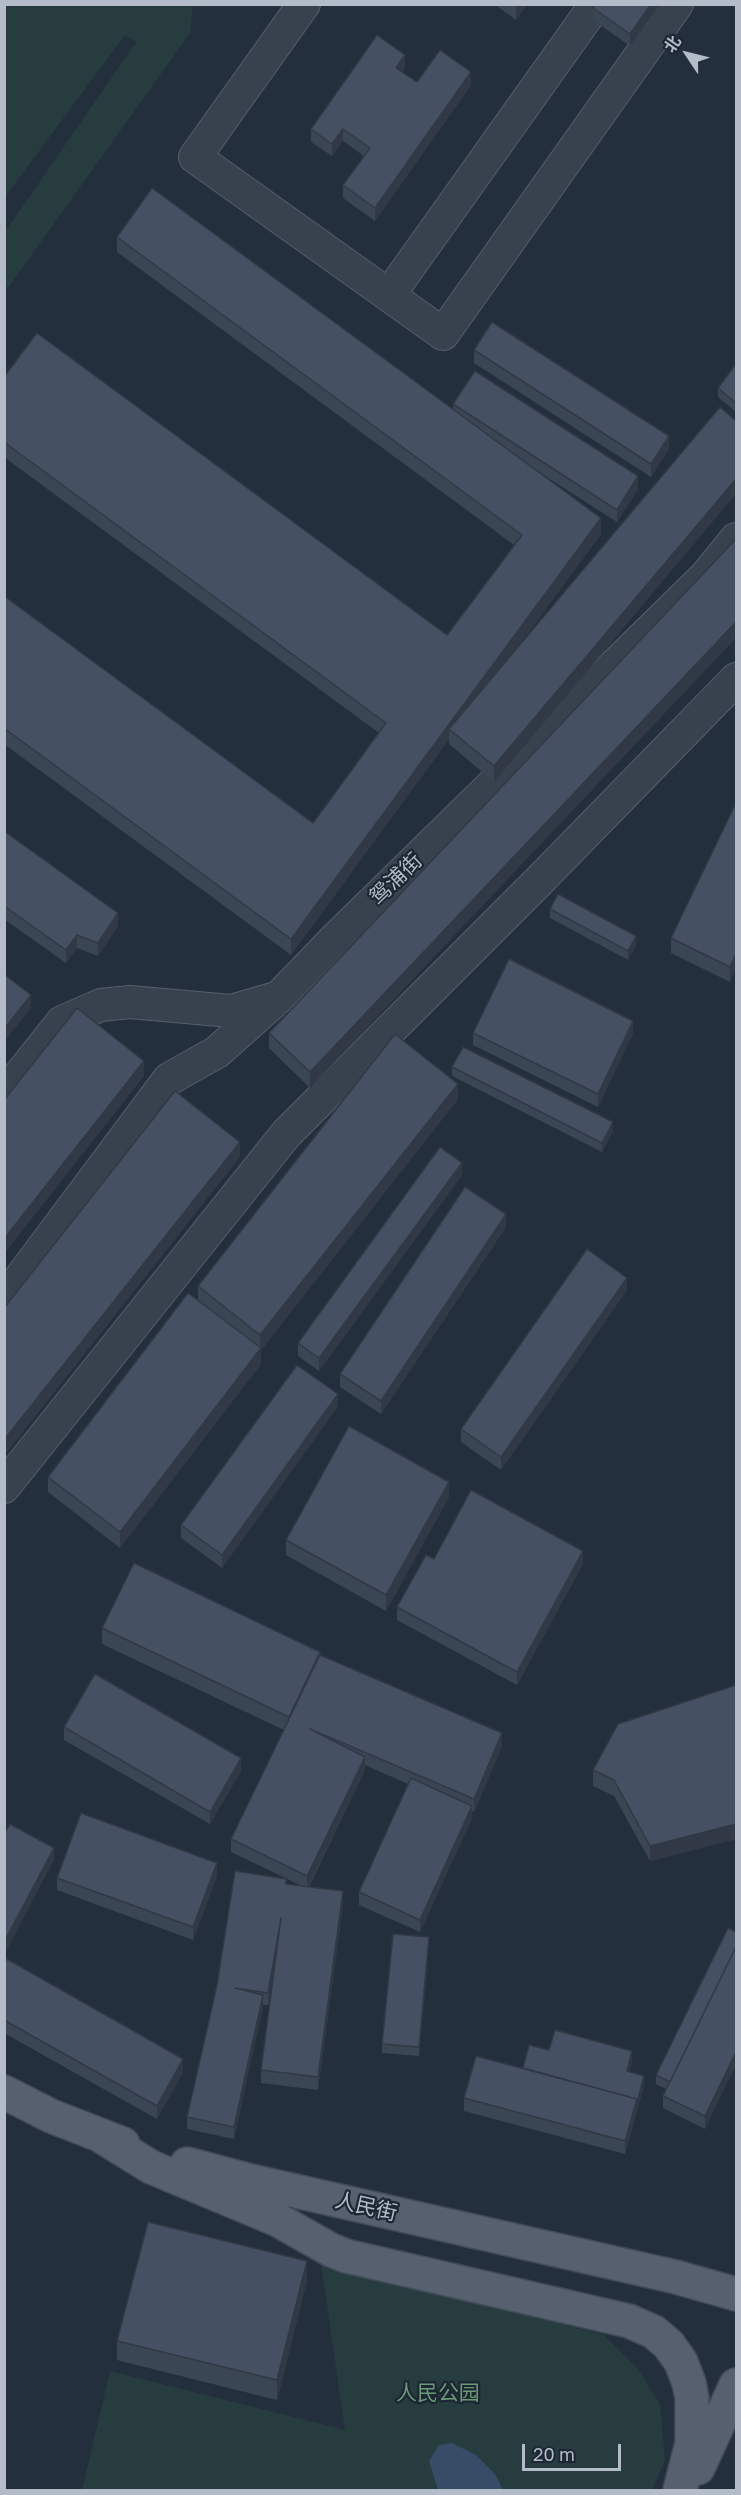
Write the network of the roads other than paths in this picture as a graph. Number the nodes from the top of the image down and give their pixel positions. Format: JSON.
{"nodes":[{"id":1,"x":304,"y":4,"type":"edge"},
{"id":2,"x":596,"y":4,"type":"edge"},
{"id":3,"x":677,"y":4,"type":"edge"},
{"id":4,"x":389,"y":295,"type":"junction"},
{"id":5,"x":736,"y":539,"type":"edge"},
{"id":6,"x":736,"y":679,"type":"edge"},
{"id":7,"x":279,"y":997,"type":"junction"},
{"id":8,"x":4,"y":1095,"type":"edge"},
{"id":9,"x":4,"y":1300,"type":"edge"},
{"id":10,"x":4,"y":1487,"type":"edge"},
{"id":11,"x":4,"y":2092,"type":"edge"},
{"id":12,"x":101,"y":2136,"type":"junction"},
{"id":13,"x":736,"y":2294,"type":"edge"},
{"id":14,"x":736,"y":2385,"type":"edge"},
{"id":15,"x":680,"y":2490,"type":"edge"},
{"id":16,"x":687,"y":2490,"type":"edge"}],
"edges":[{"from":1,"to":4,"type":"street"},
{"from":2,"to":4,"type":"street"},
{"from":3,"to":4,"type":"street"},
{"from":5,"to":7,"type":"street","name":"鸳浦街"},
{"from":6,"to":10,"type":"street"},
{"from":7,"to":8,"type":"street","name":"鸳浦街"},
{"from":7,"to":9,"type":"street"},
{"from":11,"to":12,"type":"main road","name":"人民街"},
{"from":12,"to":13,"type":"main road","name":"人民街"},
{"from":12,"to":15,"type":"main road"},
{"from":14,"to":16,"type":"main road"}]}
